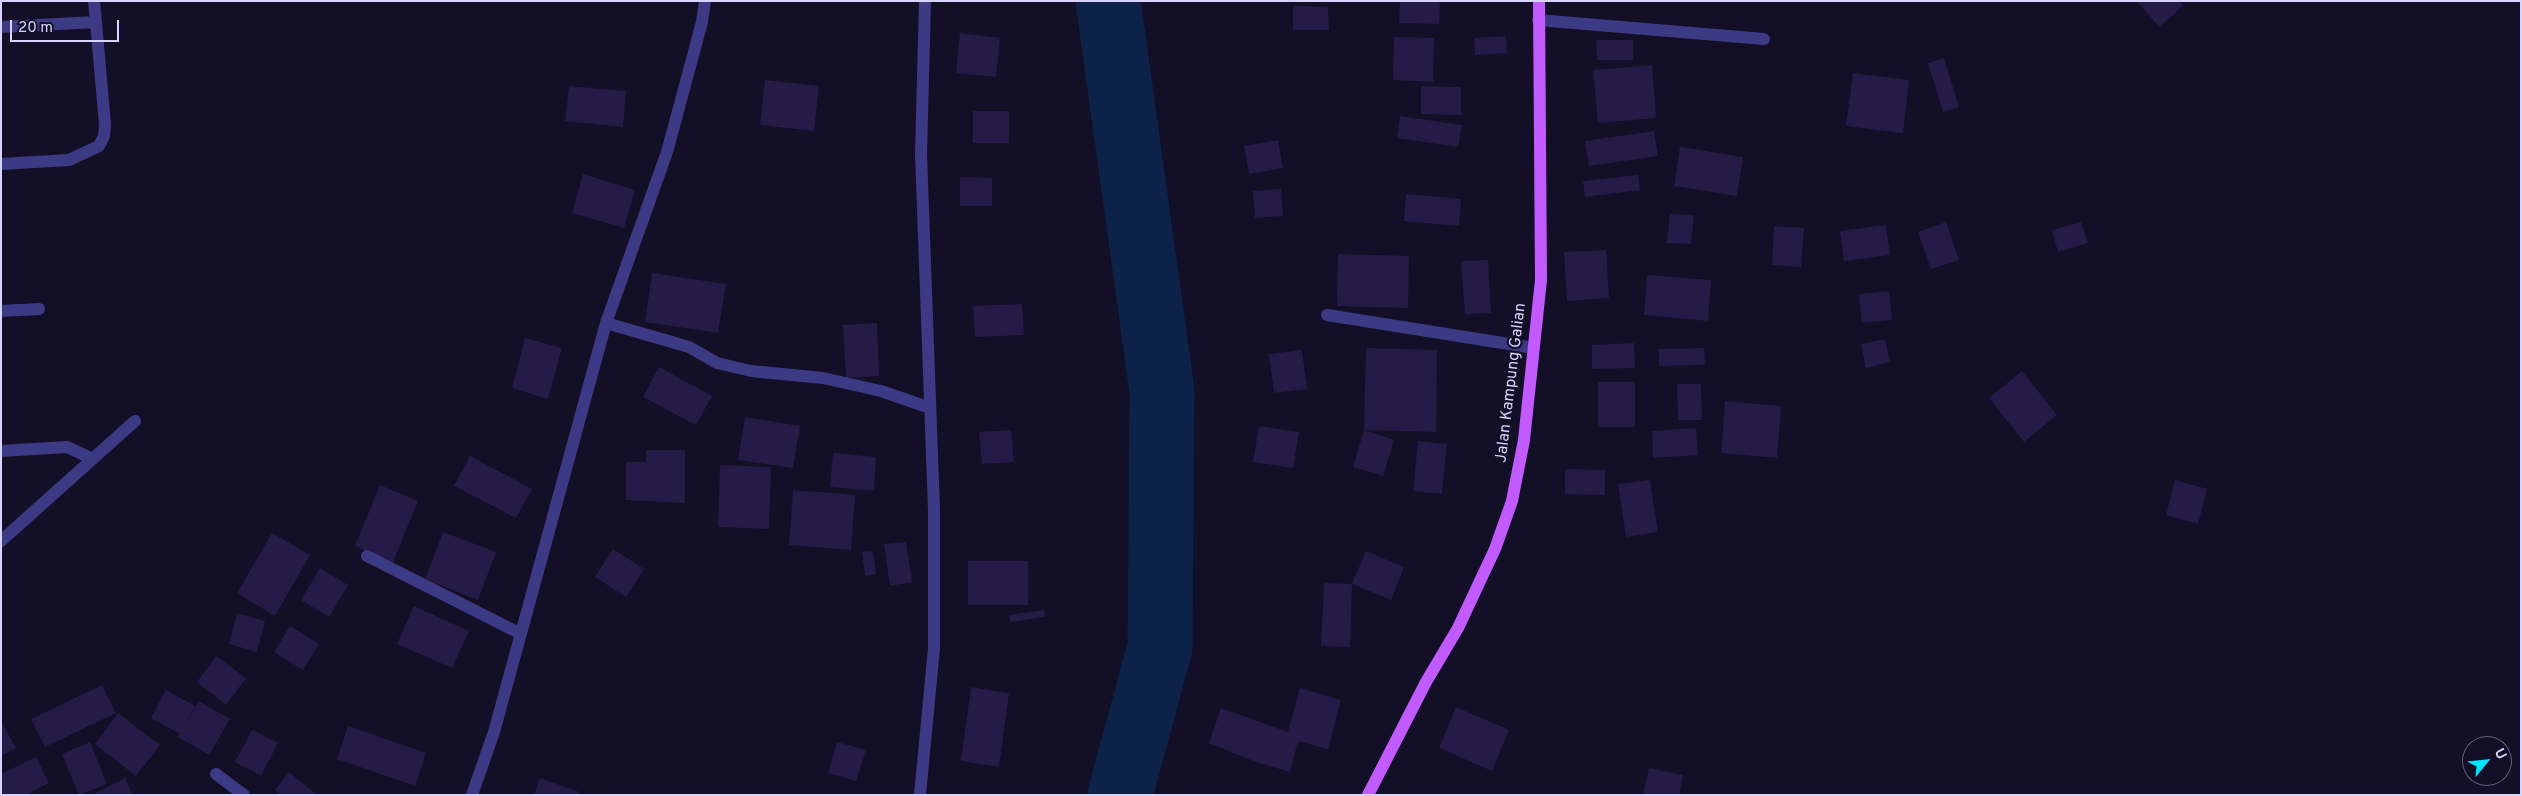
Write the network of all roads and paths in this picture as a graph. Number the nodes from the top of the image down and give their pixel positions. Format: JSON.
{"nodes":[{"id":1,"x":94,"y":1,"type":"edge"},
{"id":2,"x":705,"y":1,"type":"edge"},
{"id":3,"x":925,"y":1,"type":"edge"},
{"id":4,"x":1538,"y":1,"type":"edge"},
{"id":5,"x":1538,"y":20,"type":"junction"},
{"id":6,"x":96,"y":22,"type":"junction"},
{"id":7,"x":1,"y":27,"type":"edge"},
{"id":8,"x":1764,"y":39,"type":"dead end"},
{"id":9,"x":1,"y":164,"type":"edge"},
{"id":10,"x":39,"y":309,"type":"dead end"},
{"id":11,"x":1,"y":311,"type":"edge"},
{"id":12,"x":1328,"y":315,"type":"dead end"},
{"id":13,"x":606,"y":323,"type":"junction"},
{"id":14,"x":1534,"y":348,"type":"junction"},
{"id":15,"x":930,"y":408,"type":"junction"},
{"id":16,"x":135,"y":421,"type":"dead end"},
{"id":17,"x":1,"y":451,"type":"edge"},
{"id":18,"x":91,"y":458,"type":"junction"},
{"id":19,"x":1,"y":541,"type":"edge"},
{"id":20,"x":367,"y":556,"type":"dead end"},
{"id":21,"x":521,"y":634,"type":"junction"},
{"id":22,"x":216,"y":774,"type":"dead end"},
{"id":23,"x":244,"y":795,"type":"edge"},
{"id":24,"x":472,"y":795,"type":"edge"},
{"id":25,"x":920,"y":795,"type":"edge"},
{"id":26,"x":1368,"y":795,"type":"edge"}],
"edges":[{"from":1,"to":6,"type":"street"},
{"from":2,"to":13,"type":"street"},
{"from":3,"to":15,"type":"street"},
{"from":4,"to":5,"type":"main road","name":"Jalan Kampung Galian"},
{"from":5,"to":8,"type":"street"},
{"from":5,"to":14,"type":"main road","name":"Jalan Kampung Galian"},
{"from":6,"to":7,"type":"street"},
{"from":6,"to":9,"type":"street"},
{"from":10,"to":11,"type":"street"},
{"from":12,"to":14,"type":"street"},
{"from":13,"to":15,"type":"street"},
{"from":13,"to":21,"type":"street"},
{"from":14,"to":26,"type":"main road","name":"Jalan Kampung Galian"},
{"from":15,"to":25,"type":"street"},
{"from":16,"to":18,"type":"street"},
{"from":17,"to":18,"type":"street"},
{"from":18,"to":19,"type":"street"},
{"from":20,"to":21,"type":"street"},
{"from":21,"to":24,"type":"street"},
{"from":22,"to":23,"type":"street"}]}
